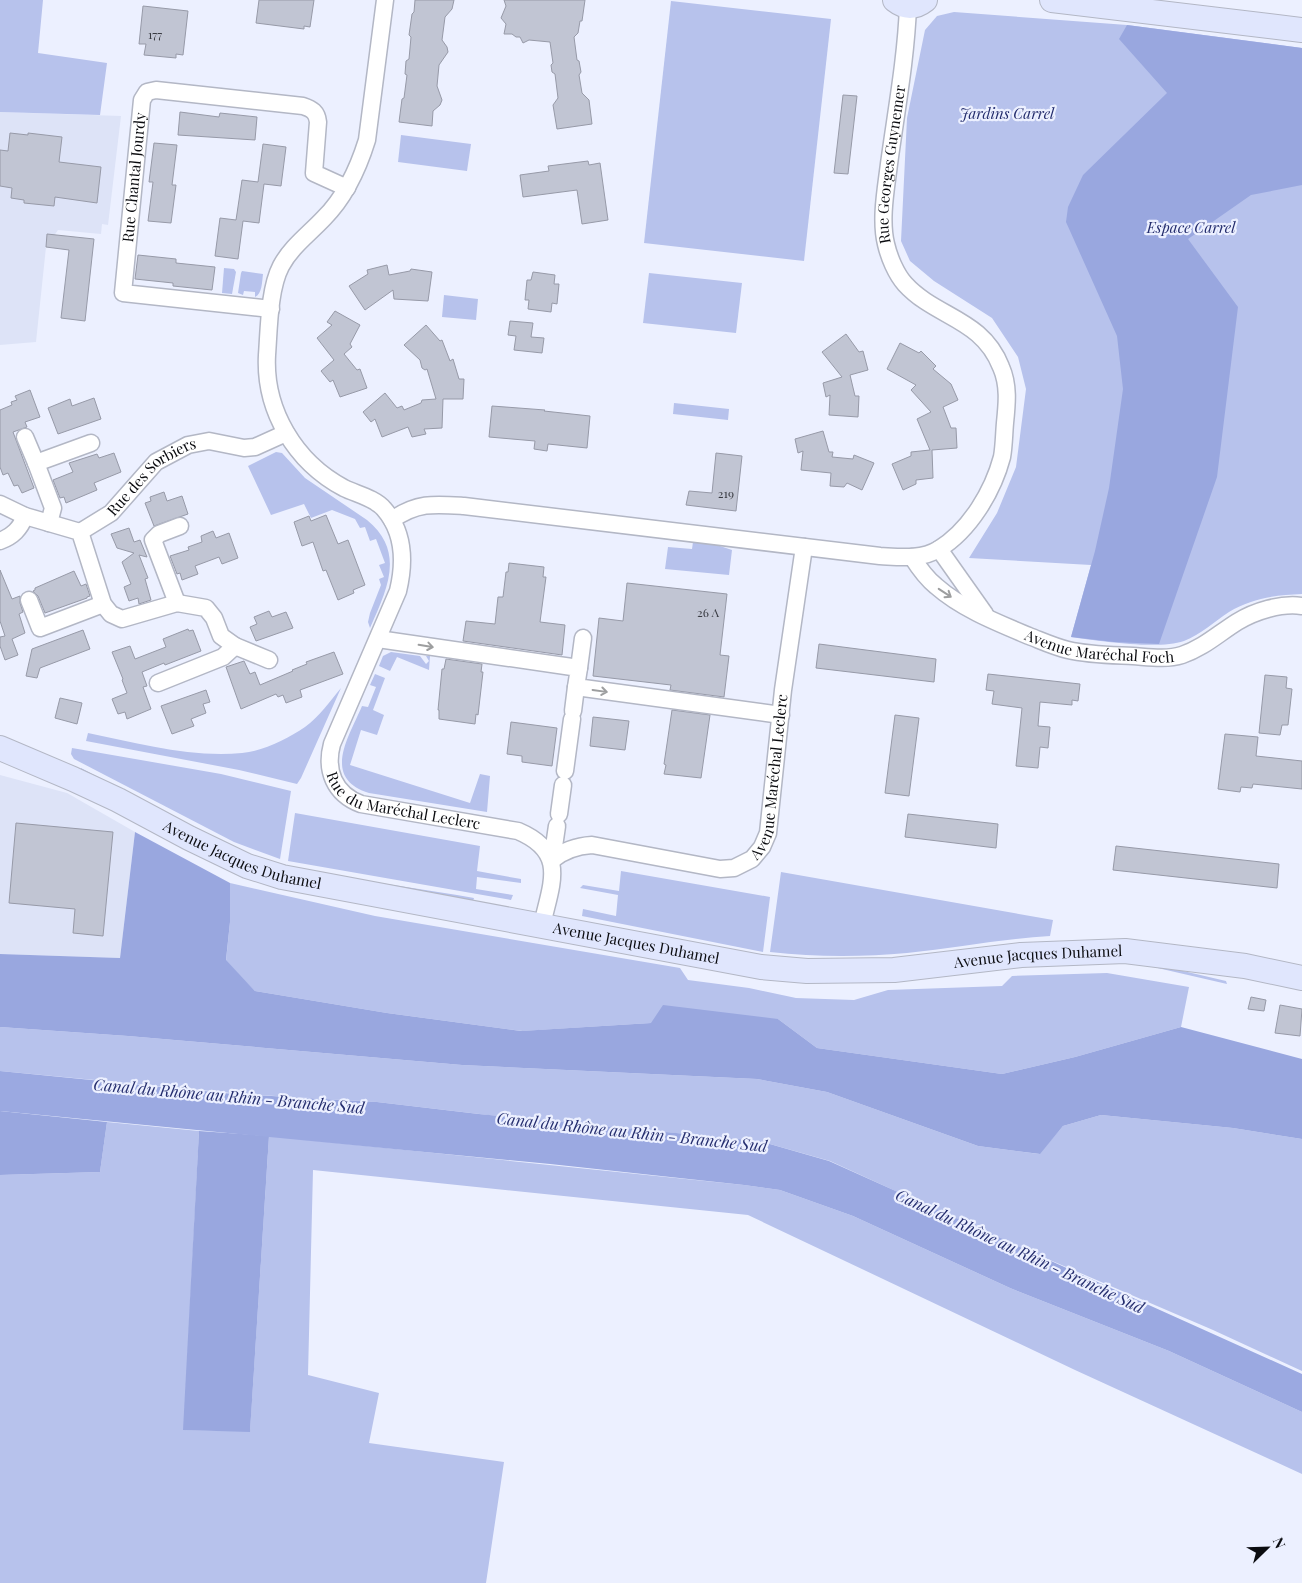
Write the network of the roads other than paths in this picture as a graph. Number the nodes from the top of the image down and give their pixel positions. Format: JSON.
{"nodes":[{"id":1,"x":385,"y":0,"type":"edge"},
{"id":2,"x":1052,"y":0,"type":"edge"},
{"id":3,"x":909,"y":2,"type":"edge"},
{"id":4,"x":1302,"y":30,"type":"edge"},
{"id":5,"x":348,"y":188,"type":"junction"},
{"id":6,"x":271,"y":309,"type":"junction"},
{"id":7,"x":286,"y":432,"type":"junction"},
{"id":8,"x":25,"y":437,"type":"dead end"},
{"id":9,"x":91,"y":443,"type":"dead end"},
{"id":10,"x":36,"y":464,"type":"junction"},
{"id":11,"x":0,"y":504,"type":"edge"},
{"id":12,"x":25,"y":516,"type":"junction"},
{"id":13,"x":392,"y":520,"type":"junction"},
{"id":14,"x":50,"y":524,"type":"junction"},
{"id":15,"x":180,"y":526,"type":"dead end"},
{"id":16,"x":80,"y":532,"type":"junction"},
{"id":17,"x":0,"y":541,"type":"edge"},
{"id":18,"x":804,"y":547,"type":"junction"},
{"id":19,"x":939,"y":549,"type":"junction"},
{"id":20,"x":912,"y":557,"type":"junction"},
{"id":21,"x":29,"y":600,"type":"dead end"},
{"id":22,"x":103,"y":604,"type":"junction"},
{"id":23,"x":177,"y":604,"type":"junction"},
{"id":24,"x":1302,"y":606,"type":"edge"},
{"id":25,"x":987,"y":618,"type":"junction"},
{"id":26,"x":583,"y":638,"type":"dead end"},
{"id":27,"x":378,"y":639,"type":"junction"},
{"id":28,"x":235,"y":646,"type":"junction"},
{"id":29,"x":269,"y":660,"type":"dead end"},
{"id":30,"x":579,"y":668,"type":"junction"},
{"id":31,"x":158,"y":683,"type":"dead end"},
{"id":32,"x":576,"y":688,"type":"junction"},
{"id":33,"x":781,"y":715,"type":"junction"},
{"id":34,"x":0,"y":748,"type":"edge"},
{"id":35,"x":552,"y":860,"type":"junction"},
{"id":36,"x":542,"y":925,"type":"junction"},
{"id":37,"x":1302,"y":978,"type":"edge"}],
"edges":[{"from":1,"to":5,"type":"street"},
{"from":2,"to":4,"type":"main road"},
{"from":3,"to":19,"type":"street","name":"Rue Georges Guynemer"},
{"from":5,"to":6,"type":"street"},
{"from":5,"to":6,"type":"street","name":"Rue Chantal Jourdy"},
{"from":6,"to":7,"type":"street"},
{"from":7,"to":13,"type":"street"},
{"from":7,"to":16,"type":"street","name":"Rue des Sorbiers"},
{"from":8,"to":10,"type":"street"},
{"from":9,"to":10,"type":"street"},
{"from":10,"to":14,"type":"street"},
{"from":11,"to":12,"type":"street"},
{"from":12,"to":14,"type":"street"},
{"from":12,"to":17,"type":"street"},
{"from":13,"to":18,"type":"street"},
{"from":13,"to":27,"type":"street","name":"Rue du Maréchal Leclerc"},
{"from":14,"to":16,"type":"street"},
{"from":15,"to":23,"type":"street"},
{"from":16,"to":22,"type":"street"},
{"from":18,"to":20,"type":"street"},
{"from":18,"to":33,"type":"street","name":"Avenue Maréchal Leclerc"},
{"from":19,"to":20,"type":"street"},
{"from":19,"to":25,"type":"street"},
{"from":20,"to":25,"type":"street","name":"Avenue Maréchal Foch","one_way":true},
{"from":21,"to":22,"type":"street"},
{"from":22,"to":23,"type":"street"},
{"from":23,"to":28,"type":"street"},
{"from":24,"to":25,"type":"street","name":"Avenue Maréchal Foch"},
{"from":26,"to":30,"type":"street"},
{"from":27,"to":30,"type":"street","one_way":true},
{"from":27,"to":35,"type":"street","name":"Rue du Maréchal Leclerc"},
{"from":28,"to":29,"type":"street"},
{"from":28,"to":31,"type":"street"},
{"from":30,"to":32,"type":"street"},
{"from":32,"to":33,"type":"street","one_way":true},
{"from":32,"to":35,"type":"street"},
{"from":33,"to":35,"type":"street","name":"Avenue Maréchal Leclerc"},
{"from":34,"to":36,"type":"main road","name":"Avenue Jacques Duhamel"},
{"from":35,"to":36,"type":"street"},
{"from":36,"to":37,"type":"main road","name":"Avenue Jacques Duhamel"}]}
